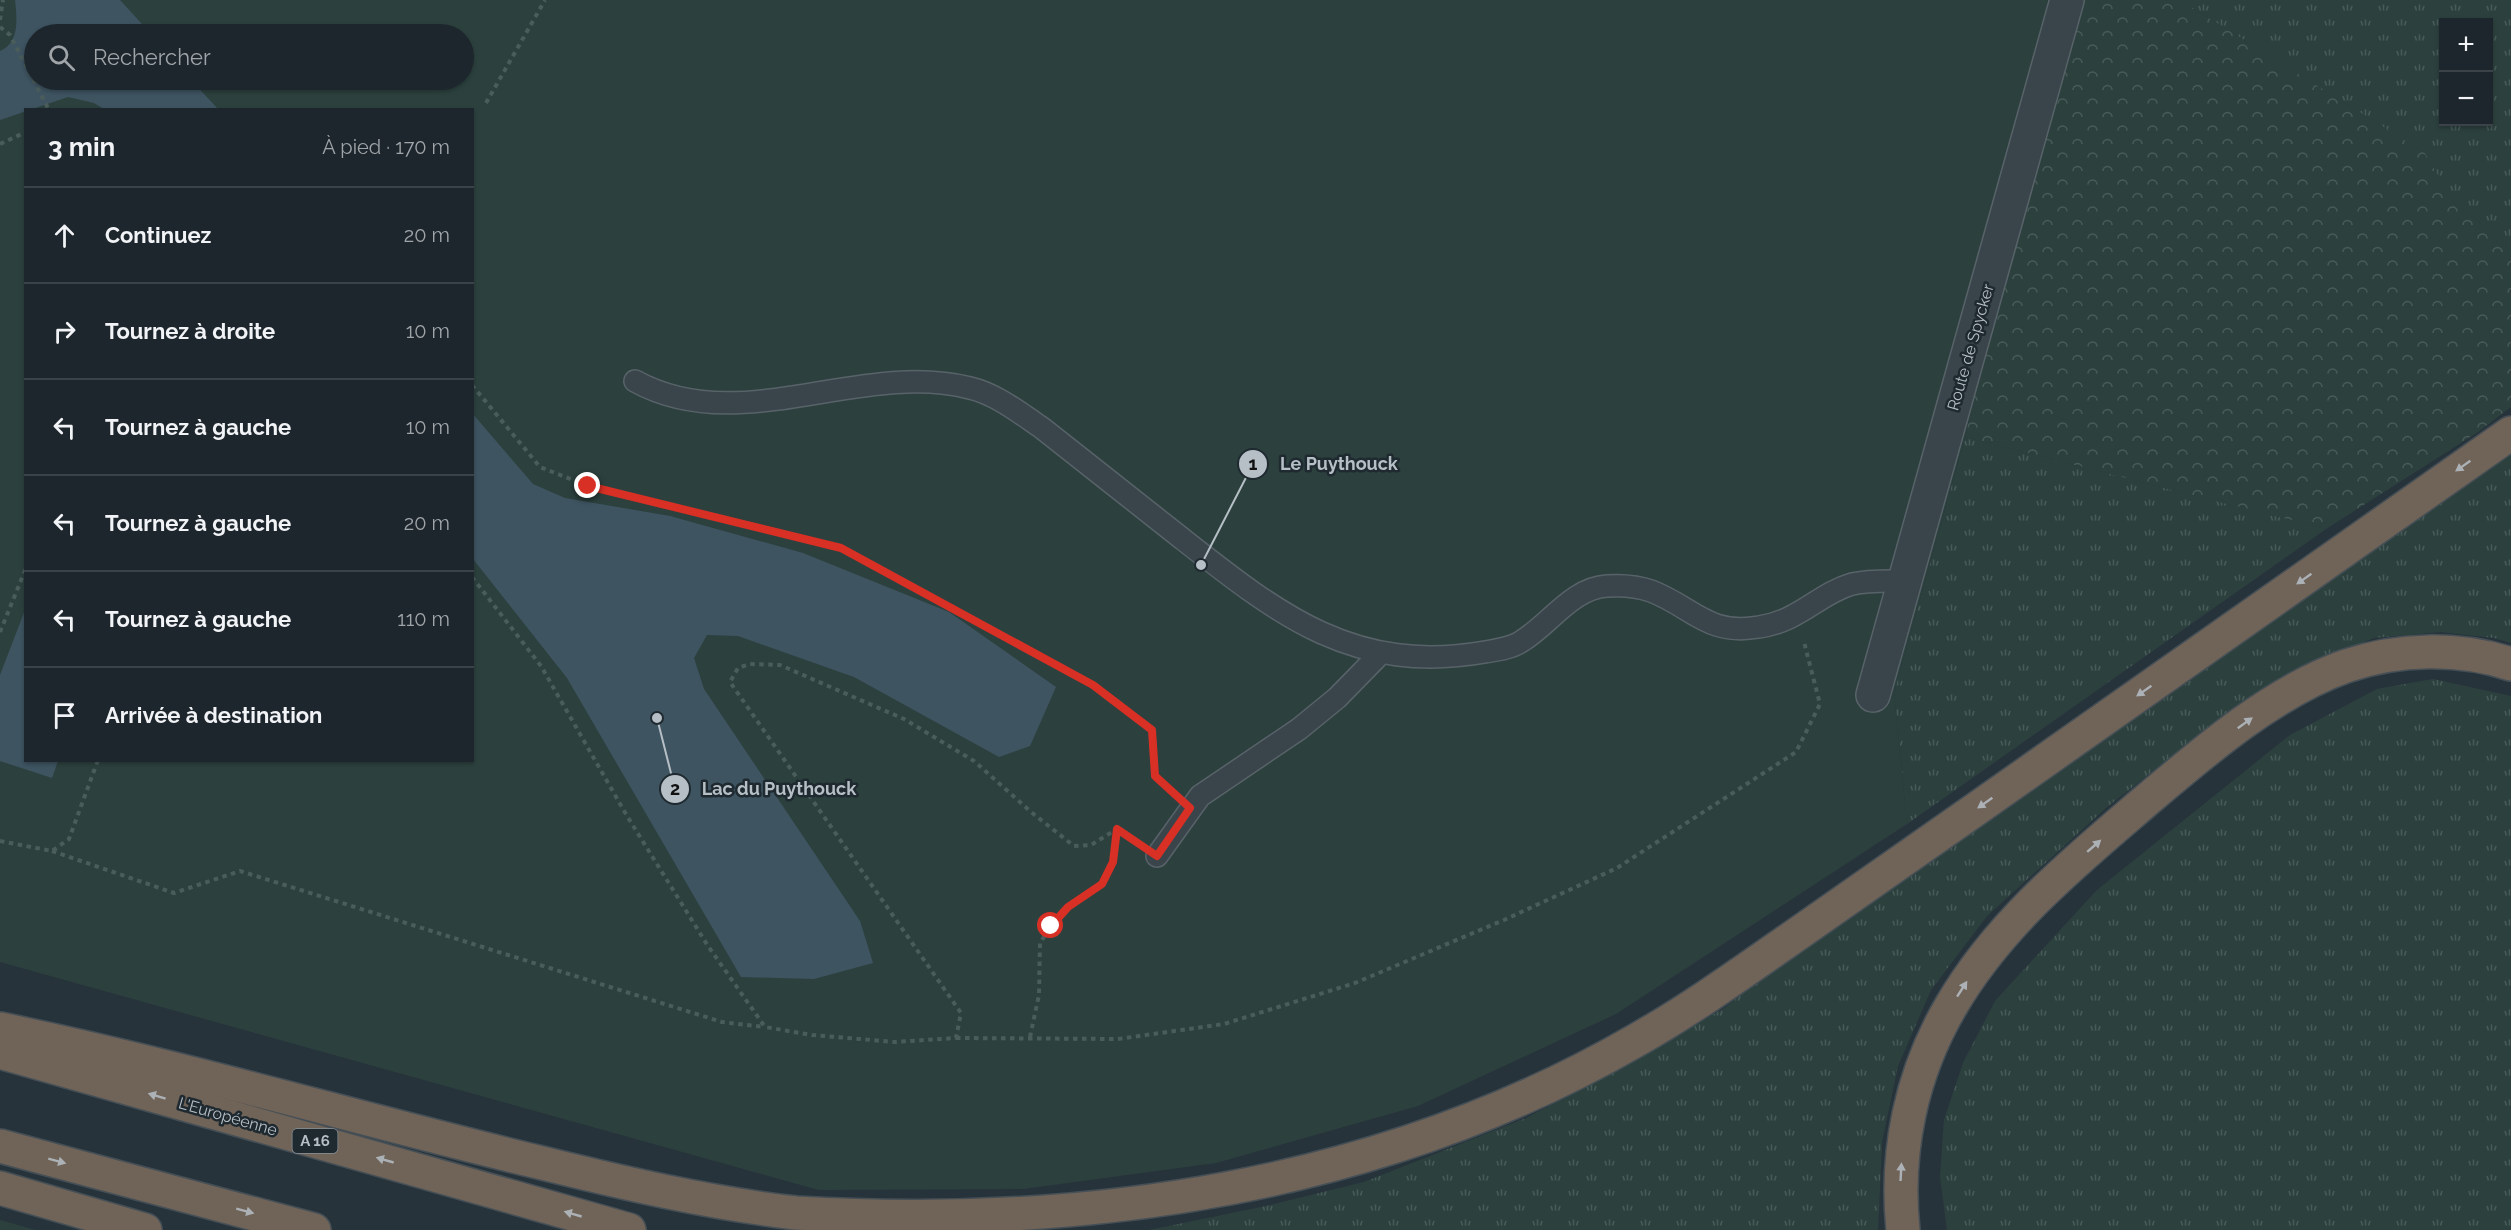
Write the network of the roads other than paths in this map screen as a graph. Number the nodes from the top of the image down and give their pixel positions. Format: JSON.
{"nodes":[{"id":1,"x":2067,"y":0,"type":"edge"},
{"id":2,"x":635,"y":381,"type":"dead end"},
{"id":3,"x":2511,"y":433,"type":"edge"},
{"id":4,"x":1905,"y":581,"type":"junction"},
{"id":5,"x":1381,"y":653,"type":"junction"},
{"id":6,"x":2511,"y":664,"type":"edge"},
{"id":7,"x":1873,"y":695,"type":"dead end"},
{"id":8,"x":1157,"y":856,"type":"road end"},
{"id":9,"x":0,"y":1029,"type":"edge"},
{"id":10,"x":0,"y":1052,"type":"edge"},
{"id":11,"x":0,"y":1146,"type":"edge"},
{"id":12,"x":0,"y":1188,"type":"edge"},
{"id":13,"x":145,"y":1230,"type":"edge"},
{"id":14,"x":314,"y":1230,"type":"edge"},
{"id":15,"x":629,"y":1230,"type":"edge"},
{"id":16,"x":1903,"y":1230,"type":"edge"}],
"edges":[{"from":1,"to":4,"type":"street","name":"Route de Spycker"},
{"from":2,"to":5,"type":"lane"},
{"from":3,"to":9,"type":"highway","one_way":true},
{"from":4,"to":5,"type":"lane"},
{"from":4,"to":7,"type":"street","name":"Route de Spycker"},
{"from":5,"to":8,"type":"lane"},
{"from":16,"to":6,"type":"highway","one_way":true},
{"from":15,"to":10,"type":"highway","name":"L'Européenne","number":"A 16","one_way":true},
{"from":11,"to":14,"type":"highway","one_way":true},
{"from":12,"to":13,"type":"highway"}]}
